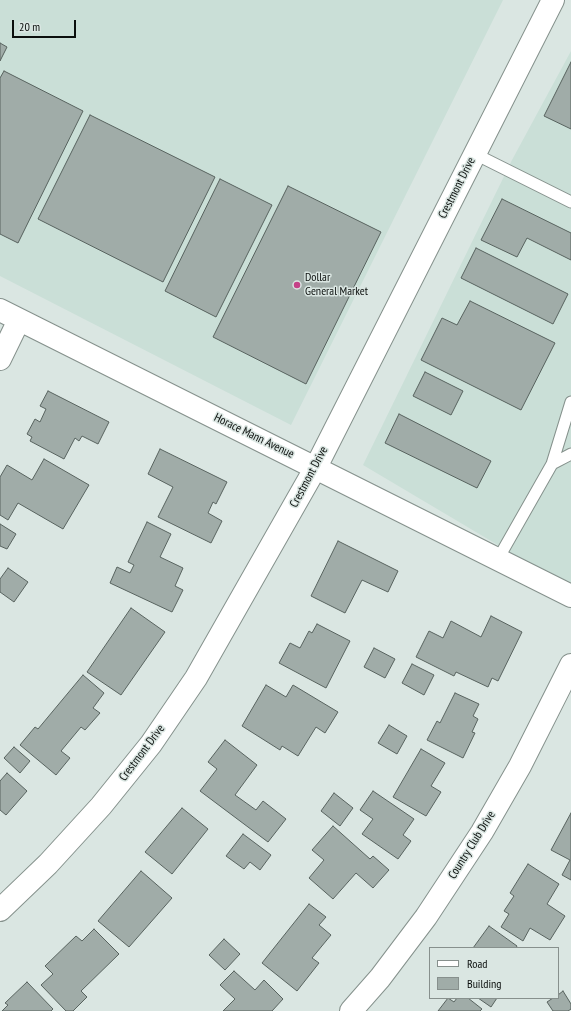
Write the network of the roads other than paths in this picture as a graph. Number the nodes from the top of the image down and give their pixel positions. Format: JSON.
{"nodes":[{"id":1,"x":553,"y":0,"type":"edge"},
{"id":2,"x":475,"y":154,"type":"junction"},
{"id":3,"x":571,"y":202,"type":"edge"},
{"id":4,"x":0,"y":310,"type":"edge"},
{"id":5,"x":20,"y":320,"type":"junction"},
{"id":6,"x":0,"y":359,"type":"edge"},
{"id":7,"x":571,"y":402,"type":"edge"},
{"id":8,"x":571,"y":454,"type":"edge"},
{"id":9,"x":552,"y":464,"type":"junction"},
{"id":10,"x":316,"y":467,"type":"junction"},
{"id":11,"x":498,"y":559,"type":"junction"},
{"id":12,"x":571,"y":596,"type":"edge"},
{"id":13,"x":571,"y":665,"type":"edge"},
{"id":14,"x":0,"y":910,"type":"edge"},
{"id":15,"x":351,"y":1011,"type":"edge"}],
"edges":[{"from":1,"to":2,"type":"street","name":"Crestmont Drive"},
{"from":2,"to":3,"type":"lane"},
{"from":2,"to":10,"type":"street","name":"Crestmont Drive"},
{"from":4,"to":5,"type":"street","name":"Horace Mann Avenue"},
{"from":5,"to":6,"type":"street"},
{"from":5,"to":10,"type":"street","name":"Horace Mann Avenue"},
{"from":7,"to":9,"type":"lane"},
{"from":8,"to":9,"type":"lane"},
{"from":9,"to":11,"type":"lane"},
{"from":10,"to":11,"type":"street","name":"Horace Mann Avenue"},
{"from":10,"to":14,"type":"street","name":"Crestmont Drive"},
{"from":11,"to":12,"type":"street","name":"Horace Mann Avenue"},
{"from":13,"to":15,"type":"street","name":"Country Club Drive"}]}
